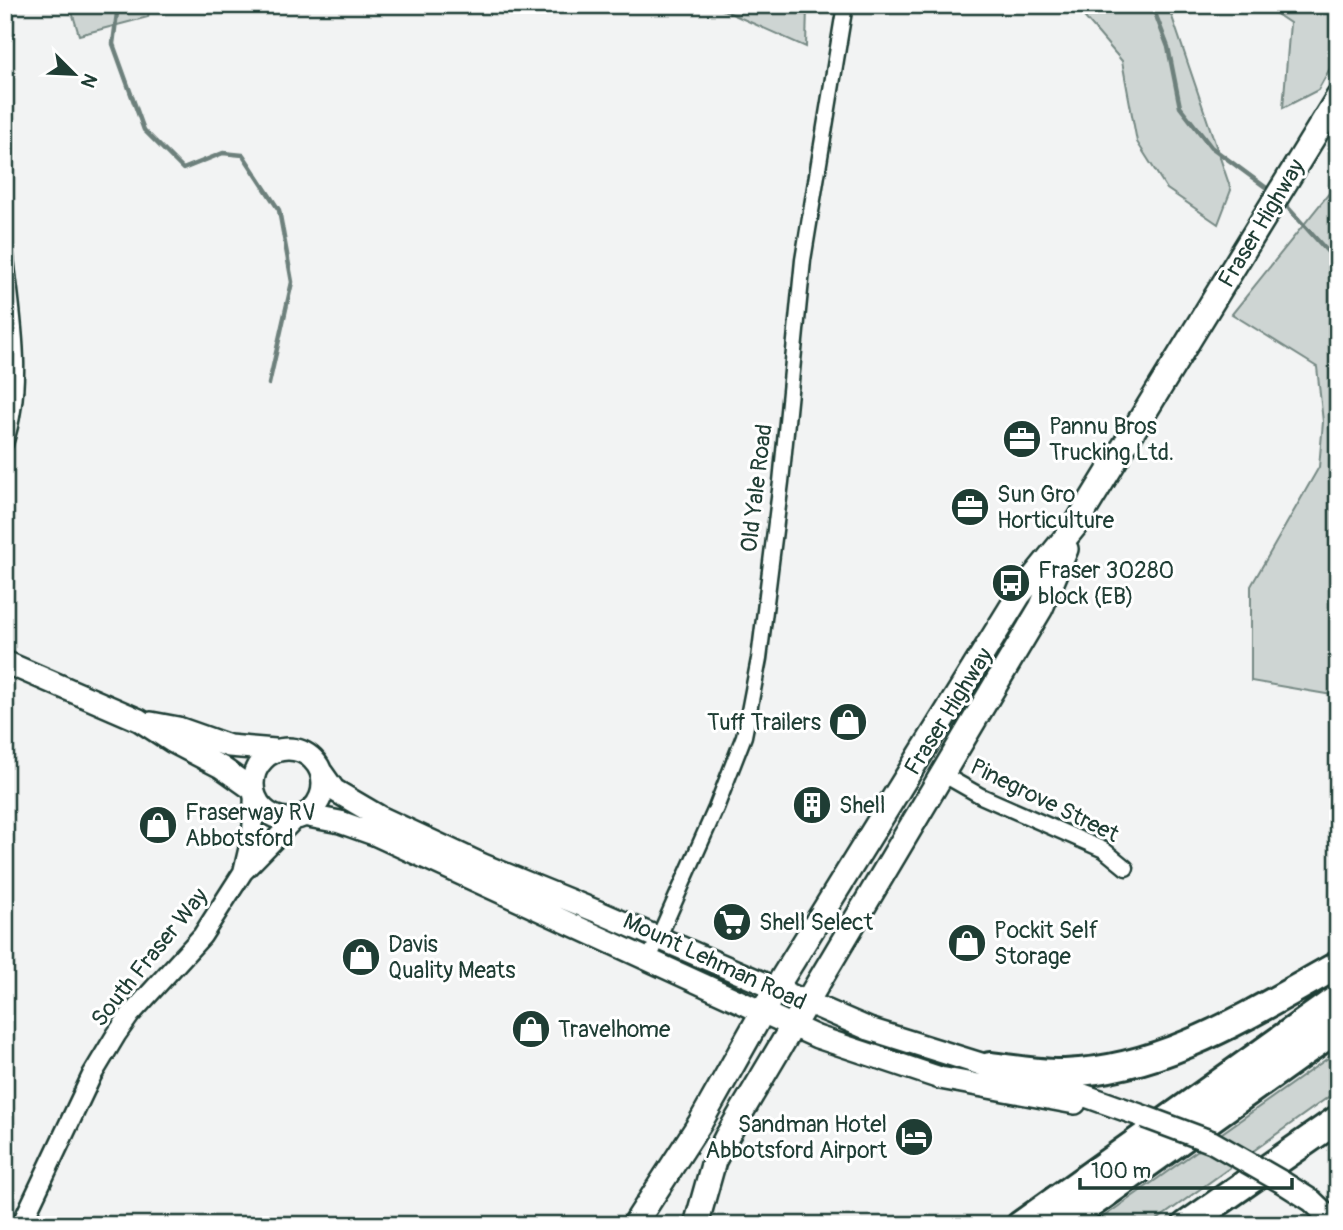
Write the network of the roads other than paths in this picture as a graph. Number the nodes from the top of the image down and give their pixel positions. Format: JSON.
{"nodes":[{"id":1,"x":845,"y":5,"type":"edge"},
{"id":2,"x":1338,"y":97,"type":"edge"},
{"id":3,"x":5,"y":249,"type":"edge"},
{"id":4,"x":5,"y":444,"type":"edge"},
{"id":5,"x":1075,"y":526,"type":"junction"},
{"id":6,"x":5,"y":662,"type":"edge"},
{"id":7,"x":139,"y":720,"type":"junction"},
{"id":8,"x":275,"y":750,"type":"junction"},
{"id":9,"x":322,"y":774,"type":"junction"},
{"id":10,"x":944,"y":775,"type":"junction"},
{"id":11,"x":253,"y":791,"type":"junction"},
{"id":12,"x":300,"y":817,"type":"junction"},
{"id":13,"x":1126,"y":868,"type":"dead end"},
{"id":14,"x":243,"y":872,"type":"junction"},
{"id":15,"x":658,"y":938,"type":"junction"},
{"id":16,"x":649,"y":959,"type":"junction"},
{"id":17,"x":1338,"y":965,"type":"edge"},
{"id":18,"x":776,"y":988,"type":"junction"},
{"id":19,"x":1338,"y":998,"type":"edge"},
{"id":20,"x":808,"y":1001,"type":"junction"},
{"id":21,"x":763,"y":1011,"type":"junction"},
{"id":22,"x":793,"y":1026,"type":"junction"},
{"id":23,"x":1338,"y":1028,"type":"edge"},
{"id":24,"x":990,"y":1066,"type":"junction"},
{"id":25,"x":1120,"y":1110,"type":"junction"},
{"id":26,"x":1333,"y":1123,"type":"edge"},
{"id":27,"x":1064,"y":1193,"type":"junction"},
{"id":28,"x":1312,"y":1200,"type":"junction"},
{"id":29,"x":1338,"y":1210,"type":"edge"},
{"id":30,"x":21,"y":1225,"type":"edge"},
{"id":31,"x":634,"y":1225,"type":"edge"},
{"id":32,"x":696,"y":1225,"type":"edge"},
{"id":33,"x":1006,"y":1225,"type":"edge"},
{"id":34,"x":1020,"y":1225,"type":"edge"},
{"id":35,"x":1062,"y":1225,"type":"edge"},
{"id":36,"x":1186,"y":1225,"type":"edge"},
{"id":37,"x":1199,"y":1225,"type":"edge"},
{"id":38,"x":1337,"y":1225,"type":"edge"}],
"edges":[{"from":1,"to":15,"type":"street","name":"Old Yale Road"},
{"from":2,"to":5,"type":"main road","name":"Fraser Highway"},
{"from":3,"to":4,"type":"street"},
{"from":5,"to":10,"type":"main road","name":"Fraser Highway"},
{"from":5,"to":18,"type":"main road","name":"Fraser Highway"},
{"from":6,"to":7,"type":"main road"},
{"from":7,"to":8,"type":"main road"},
{"from":7,"to":11,"type":"main road"},
{"from":8,"to":9,"type":"main road"},
{"from":8,"to":11,"type":"main road"},
{"from":9,"to":12,"type":"main road"},
{"from":9,"to":15,"type":"main road","name":"Mount Lehman Road"},
{"from":10,"to":13,"type":"street","name":"Pinegrove Street"},
{"from":10,"to":20,"type":"main road","name":"Fraser Highway"},
{"from":11,"to":12,"type":"main road"},
{"from":11,"to":14,"type":"street","name":"South Fraser Way"},
{"from":12,"to":14,"type":"street","name":"South Fraser Way"},
{"from":12,"to":16,"type":"main road","name":"Mount Lehman Road"},
{"from":14,"to":30,"type":"street","name":"South Fraser Way"},
{"from":15,"to":16,"type":"street","name":"Old Yale Road"},
{"from":15,"to":18,"type":"main road","name":"Mount Lehman Road"},
{"from":16,"to":21,"type":"main road","name":"Mount Lehman Road"},
{"from":17,"to":24,"type":"highway"},
{"from":18,"to":20,"type":"main road","name":"Mount Lehman Road"},
{"from":18,"to":21,"type":"main road","name":"Fraser Highway"},
{"from":19,"to":27,"type":"highway"},
{"from":20,"to":22,"type":"main road","name":"Fraser Highway"},
{"from":20,"to":24,"type":"main road","name":"Mount Lehman Road"},
{"from":21,"to":22,"type":"main road","name":"Mount Lehman Road"},
{"from":21,"to":31,"type":"main road","name":"Fraser Highway"},
{"from":22,"to":25,"type":"main road","name":"Mount Lehman Road"},
{"from":22,"to":32,"type":"main road","name":"Fraser Highway"},
{"from":23,"to":35,"type":"highway"},
{"from":24,"to":25,"type":"main road","name":"Mount Lehman Road"},
{"from":25,"to":28,"type":"main road","name":"Mount Lehman Road","bridge":true},
{"from":26,"to":36,"type":"highway"},
{"from":26,"to":37,"type":"highway"},
{"from":27,"to":33,"type":"highway"},
{"from":27,"to":34,"type":"highway"},
{"from":28,"to":29,"type":"main road","name":"Mount Lehman Road"},
{"from":28,"to":38,"type":"main road","name":"Mount Lehman Road"}]}
